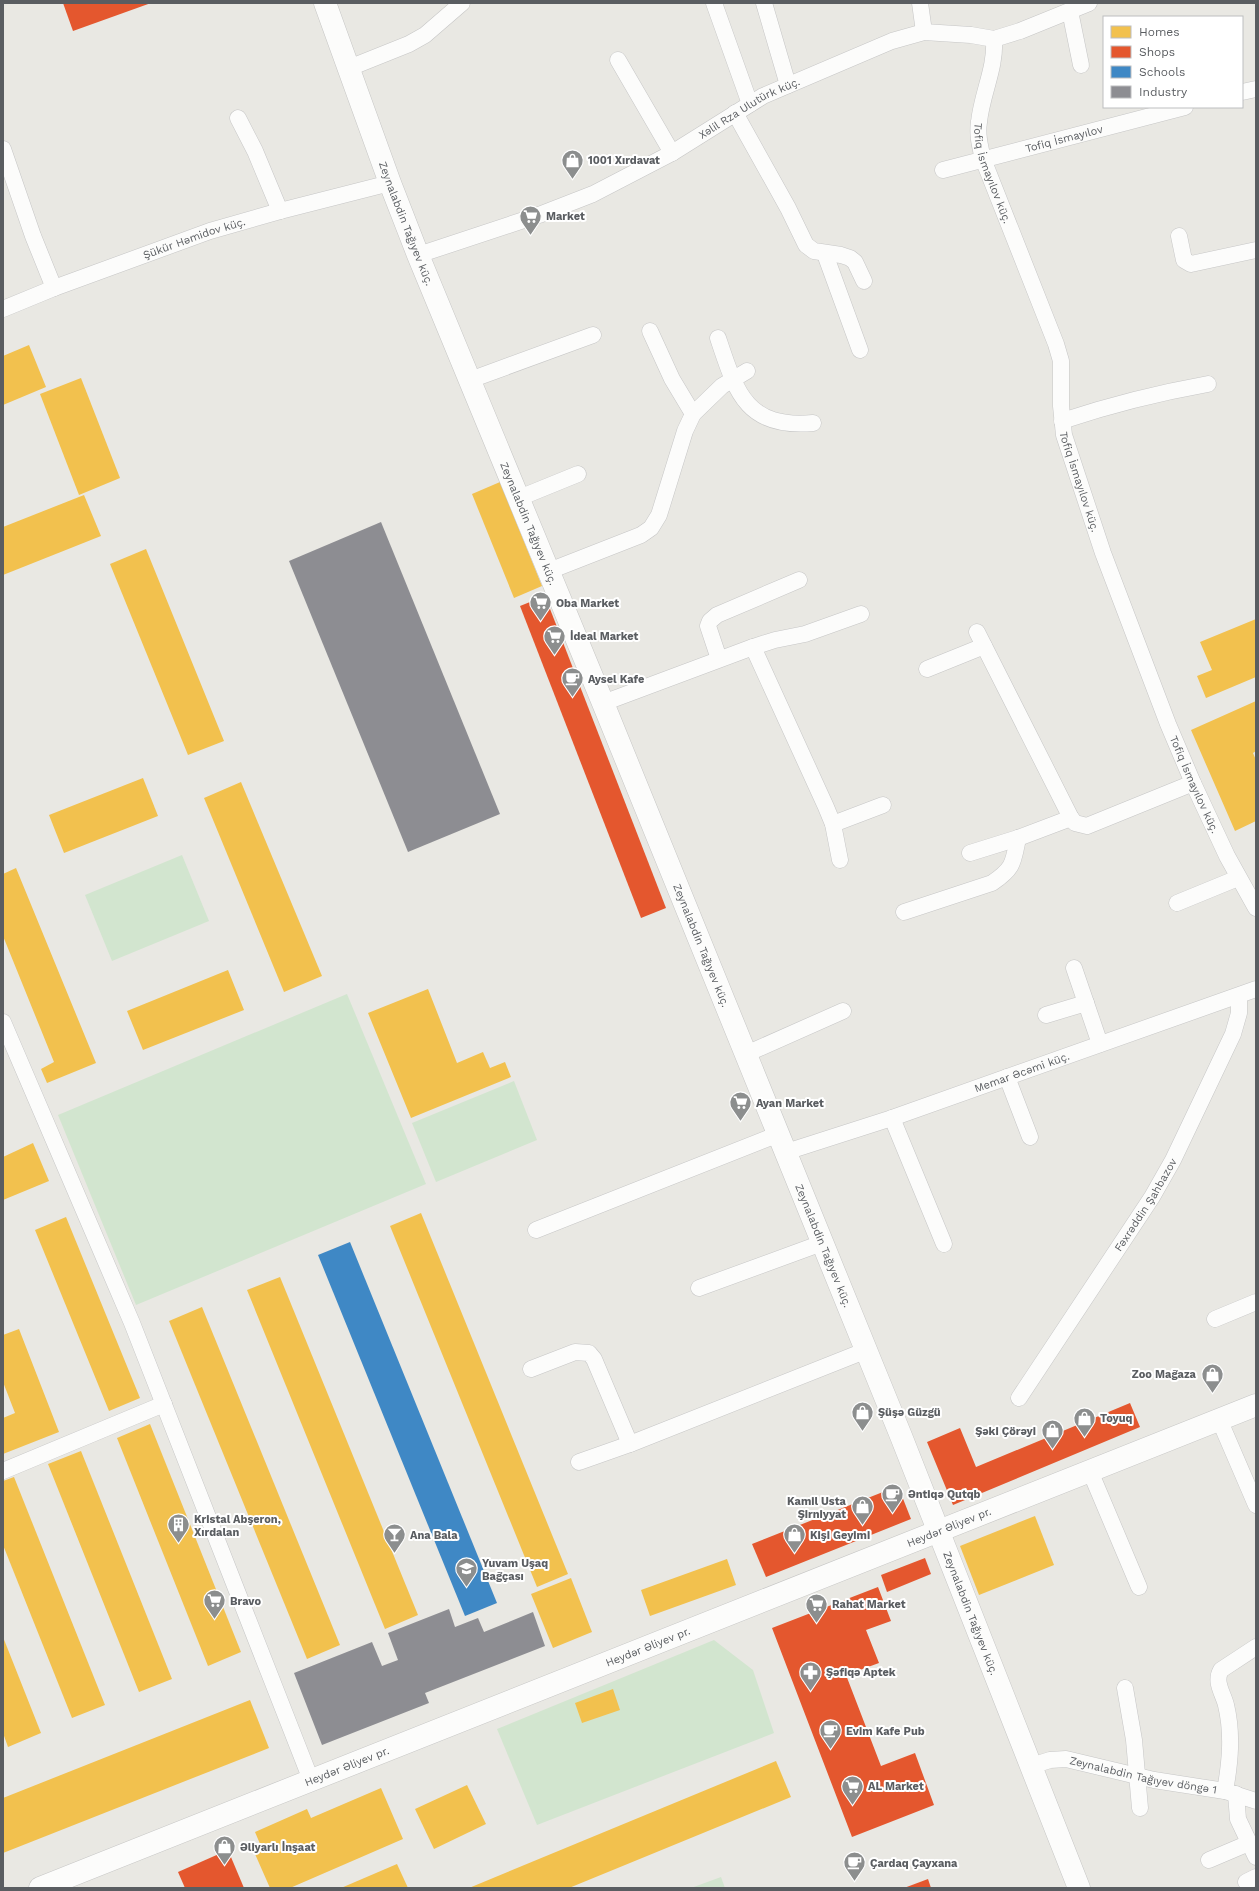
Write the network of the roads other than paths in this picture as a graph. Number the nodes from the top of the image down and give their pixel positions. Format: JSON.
{"nodes":[{"id":1,"x":326,"y":3,"type":"edge"},
{"id":2,"x":462,"y":3,"type":"edge"},
{"id":3,"x":714,"y":3,"type":"edge"},
{"id":4,"x":764,"y":3,"type":"edge"},
{"id":5,"x":920,"y":3,"type":"edge"},
{"id":6,"x":1088,"y":3,"type":"edge"},
{"id":7,"x":1070,"y":11,"type":"junction"},
{"id":8,"x":924,"y":32,"type":"junction"},
{"id":9,"x":994,"y":39,"type":"junction"},
{"id":10,"x":618,"y":60,"type":"dead end"},
{"id":11,"x":1081,"y":65,"type":"dead end"},
{"id":12,"x":349,"y":68,"type":"junction"},
{"id":13,"x":788,"y":85,"type":"junction"},
{"id":14,"x":1256,"y":89,"type":"edge"},
{"id":15,"x":1243,"y":92,"type":"edge"},
{"id":16,"x":750,"y":104,"type":"junction"},
{"id":17,"x":1181,"y":108,"type":"edge"},
{"id":18,"x":735,"y":113,"type":"junction"},
{"id":19,"x":238,"y":118,"type":"dead end"},
{"id":20,"x":3,"y":149,"type":"edge"},
{"id":21,"x":672,"y":153,"type":"junction"},
{"id":22,"x":983,"y":159,"type":"junction"},
{"id":23,"x":943,"y":170,"type":"dead end"},
{"id":24,"x":390,"y":183,"type":"junction"},
{"id":25,"x":280,"y":211,"type":"junction"},
{"id":26,"x":1179,"y":236,"type":"dead end"},
{"id":27,"x":1256,"y":250,"type":"edge"},
{"id":28,"x":825,"y":254,"type":"junction"},
{"id":29,"x":418,"y":255,"type":"junction"},
{"id":30,"x":864,"y":281,"type":"dead end"},
{"id":31,"x":54,"y":288,"type":"junction"},
{"id":32,"x":3,"y":309,"type":"edge"},
{"id":33,"x":650,"y":331,"type":"dead end"},
{"id":34,"x":593,"y":335,"type":"dead end"},
{"id":35,"x":718,"y":338,"type":"dead end"},
{"id":36,"x":860,"y":350,"type":"dead end"},
{"id":37,"x":747,"y":370,"type":"dead end"},
{"id":38,"x":470,"y":380,"type":"junction"},
{"id":39,"x":732,"y":380,"type":"junction"},
{"id":40,"x":1208,"y":384,"type":"dead end"},
{"id":41,"x":693,"y":414,"type":"junction"},
{"id":42,"x":1062,"y":421,"type":"junction"},
{"id":43,"x":812,"y":424,"type":"dead end"},
{"id":44,"x":578,"y":474,"type":"dead end"},
{"id":45,"x":519,"y":498,"type":"junction"},
{"id":46,"x":549,"y":571,"type":"junction"},
{"id":47,"x":799,"y":580,"type":"dead end"},
{"id":48,"x":861,"y":614,"type":"dead end"},
{"id":49,"x":753,"y":647,"type":"junction"},
{"id":50,"x":719,"y":659,"type":"junction"},
{"id":51,"x":927,"y":669,"type":"dead end"},
{"id":52,"x":603,"y":703,"type":"junction"},
{"id":53,"x":1193,"y":783,"type":"junction"},
{"id":54,"x":883,"y":805,"type":"dead end"},
{"id":55,"x":1071,"y":818,"type":"junction"},
{"id":56,"x":832,"y":824,"type":"junction"},
{"id":57,"x":1018,"y":838,"type":"junction"},
{"id":58,"x":970,"y":853,"type":"dead end"},
{"id":59,"x":840,"y":860,"type":"dead end"},
{"id":60,"x":1238,"y":878,"type":"junction"},
{"id":61,"x":1177,"y":903,"type":"dead end"},
{"id":62,"x":1256,"y":908,"type":"edge"},
{"id":63,"x":904,"y":912,"type":"dead end"},
{"id":64,"x":1074,"y":968,"type":"dead end"},
{"id":65,"x":1256,"y":989,"type":"edge"},
{"id":66,"x":1239,"y":996,"type":"junction"},
{"id":67,"x":1086,"y":1003,"type":"junction"},
{"id":68,"x":843,"y":1011,"type":"dead end"},
{"id":69,"x":1046,"y":1015,"type":"dead end"},
{"id":70,"x":3,"y":1022,"type":"edge"},
{"id":71,"x":1100,"y":1044,"type":"junction"},
{"id":72,"x":746,"y":1054,"type":"junction"},
{"id":73,"x":1007,"y":1077,"type":"junction"},
{"id":74,"x":892,"y":1118,"type":"junction"},
{"id":75,"x":1030,"y":1137,"type":"dead end"},
{"id":76,"x":782,"y":1143,"type":"junction"},
{"id":77,"x":536,"y":1230,"type":"dead end"},
{"id":78,"x":822,"y":1243,"type":"junction"},
{"id":79,"x":944,"y":1244,"type":"dead end"},
{"id":80,"x":699,"y":1288,"type":"dead end"},
{"id":81,"x":1256,"y":1302,"type":"edge"},
{"id":82,"x":1215,"y":1319,"type":"dead end"},
{"id":83,"x":867,"y":1350,"type":"junction"},
{"id":84,"x":531,"y":1369,"type":"dead end"},
{"id":85,"x":1019,"y":1398,"type":"dead end"},
{"id":86,"x":164,"y":1404,"type":"junction"},
{"id":87,"x":1256,"y":1405,"type":"edge"},
{"id":88,"x":1219,"y":1419,"type":"junction"},
{"id":89,"x":630,"y":1444,"type":"junction"},
{"id":90,"x":579,"y":1462,"type":"dead end"},
{"id":91,"x":3,"y":1471,"type":"edge"},
{"id":92,"x":1090,"y":1471,"type":"junction"},
{"id":93,"x":1256,"y":1505,"type":"edge"},
{"id":94,"x":939,"y":1530,"type":"junction"},
{"id":95,"x":1139,"y":1587,"type":"dead end"},
{"id":96,"x":1256,"y":1647,"type":"edge"},
{"id":97,"x":1125,"y":1688,"type":"dead end"},
{"id":98,"x":1031,"y":1766,"type":"junction"},
{"id":99,"x":1137,"y":1776,"type":"junction"},
{"id":100,"x":311,"y":1780,"type":"junction"},
{"id":101,"x":1231,"y":1793,"type":"junction"},
{"id":102,"x":1256,"y":1801,"type":"edge"},
{"id":103,"x":1140,"y":1808,"type":"dead end"},
{"id":104,"x":1253,"y":1850,"type":"edge"},
{"id":105,"x":1209,"y":1860,"type":"dead end"},
{"id":106,"x":40,"y":1888,"type":"edge"},
{"id":107,"x":1079,"y":1888,"type":"edge"}],
"edges":[{"from":1,"to":12,"type":"street","name":"Zeynalabdin Tağıyev küç."},
{"from":2,"to":12,"type":"street"},
{"from":3,"to":16,"type":"street"},
{"from":4,"to":13,"type":"street"},
{"from":5,"to":8,"type":"street"},
{"from":6,"to":7,"type":"street","name":"Xəlil Rza Ulutürk küç."},
{"from":7,"to":9,"type":"street","name":"Xəlil Rza Ulutürk küç."},
{"from":7,"to":11,"type":"street"},
{"from":8,"to":9,"type":"street","name":"Xəlil Rza Ulutürk küç."},
{"from":8,"to":13,"type":"street","name":"Xəlil Rza Ulutürk küç."},
{"from":9,"to":22,"type":"street","name":"Tofiq İsmayılov küç."},
{"from":10,"to":21,"type":"street"},
{"from":12,"to":24,"type":"street","name":"Zeynalabdin Tağıyev küç."},
{"from":13,"to":16,"type":"street","name":"Xəlil Rza Ulutürk küç."},
{"from":14,"to":15,"type":"street"},
{"from":16,"to":18,"type":"street","name":"Xəlil Rza Ulutürk küç."},
{"from":17,"to":22,"type":"street","name":"Tofiq İsmayılov"},
{"from":18,"to":21,"type":"street","name":"Xəlil Rza Ulutürk küç."},
{"from":18,"to":28,"type":"street"},
{"from":19,"to":25,"type":"street"},
{"from":20,"to":31,"type":"street"},
{"from":21,"to":29,"type":"street","name":"Xəlil Rza Ulutürk küç."},
{"from":22,"to":23,"type":"street","name":"Tofiq İsmayılov"},
{"from":22,"to":42,"type":"street","name":"Tofiq İsmayılov küç."},
{"from":24,"to":25,"type":"street","name":"Şükür Həmidov küç."},
{"from":24,"to":29,"type":"street","name":"Zeynalabdin Tağıyev küç."},
{"from":25,"to":31,"type":"street","name":"Şükür Həmidov küç."},
{"from":26,"to":27,"type":"street"},
{"from":28,"to":30,"type":"street"},
{"from":28,"to":36,"type":"street"},
{"from":29,"to":38,"type":"street","name":"Zeynalabdin Tağıyev küç."},
{"from":31,"to":32,"type":"street","name":"Şükür Həmidov küç."},
{"from":33,"to":41,"type":"street"},
{"from":34,"to":38,"type":"street"},
{"from":35,"to":39,"type":"street"},
{"from":37,"to":39,"type":"street"},
{"from":38,"to":45,"type":"street","name":"Zeynalabdin Tağıyev küç."},
{"from":39,"to":41,"type":"street"},
{"from":39,"to":43,"type":"street"},
{"from":40,"to":42,"type":"street"},
{"from":41,"to":46,"type":"street"},
{"from":42,"to":53,"type":"street","name":"Tofiq İsmayılov küç."},
{"from":44,"to":45,"type":"street"},
{"from":45,"to":46,"type":"street","name":"Zeynalabdin Tağıyev küç."},
{"from":46,"to":52,"type":"street","name":"Zeynalabdin Tağıyev küç."},
{"from":47,"to":50,"type":"street"},
{"from":48,"to":49,"type":"street"},
{"from":49,"to":50,"type":"street"},
{"from":49,"to":56,"type":"street"},
{"from":50,"to":52,"type":"street"},
{"from":51,"to":55,"type":"street"},
{"from":52,"to":72,"type":"street","name":"Zeynalabdin Tağıyev küç."},
{"from":53,"to":55,"type":"street"},
{"from":53,"to":60,"type":"street","name":"Tofiq İsmayılov küç."},
{"from":54,"to":56,"type":"street"},
{"from":55,"to":57,"type":"street"},
{"from":56,"to":59,"type":"street"},
{"from":57,"to":58,"type":"street"},
{"from":57,"to":63,"type":"street"},
{"from":60,"to":61,"type":"street"},
{"from":60,"to":62,"type":"street","name":"Tofiq İsmayılov küç."},
{"from":64,"to":67,"type":"street"},
{"from":65,"to":66,"type":"street","name":"Memar Əcəmi küç."},
{"from":66,"to":71,"type":"street","name":"Memar Əcəmi küç."},
{"from":66,"to":85,"type":"street","name":"Fəxrəddin Şahbazov"},
{"from":67,"to":69,"type":"street"},
{"from":67,"to":71,"type":"street"},
{"from":68,"to":72,"type":"street"},
{"from":70,"to":86,"type":"street"},
{"from":71,"to":73,"type":"street","name":"Memar Əcəmi küç."},
{"from":72,"to":76,"type":"street","name":"Zeynalabdin Tağıyev küç."},
{"from":73,"to":74,"type":"street","name":"Memar Əcəmi küç."},
{"from":73,"to":75,"type":"street"},
{"from":74,"to":76,"type":"street","name":"Memar Əcəmi küç."},
{"from":74,"to":79,"type":"street"},
{"from":76,"to":77,"type":"street","name":"Memar Əcəmi küç."},
{"from":76,"to":78,"type":"street","name":"Zeynalabdin Tağıyev küç."},
{"from":78,"to":80,"type":"street"},
{"from":78,"to":83,"type":"street","name":"Zeynalabdin Tağıyev küç."},
{"from":81,"to":82,"type":"street"},
{"from":83,"to":89,"type":"street"},
{"from":83,"to":94,"type":"street","name":"Zeynalabdin Tağıyev küç."},
{"from":84,"to":89,"type":"street"},
{"from":86,"to":91,"type":"street"},
{"from":86,"to":100,"type":"street"},
{"from":87,"to":88,"type":"street","name":"Heydər Əliyev pr."},
{"from":88,"to":92,"type":"street","name":"Heydər Əliyev pr."},
{"from":88,"to":93,"type":"street"},
{"from":89,"to":90,"type":"street"},
{"from":92,"to":94,"type":"street","name":"Heydər Əliyev pr."},
{"from":92,"to":95,"type":"street"},
{"from":94,"to":98,"type":"street","name":"Zeynalabdin Tağıyev küç."},
{"from":94,"to":100,"type":"street","name":"Heydər Əliyev pr."},
{"from":96,"to":101,"type":"street"},
{"from":97,"to":99,"type":"street"},
{"from":98,"to":99,"type":"street","name":"Zeynalabdin Tağıyev döngə 1"},
{"from":98,"to":107,"type":"street","name":"Zeynalabdin Tağıyev küç."},
{"from":99,"to":101,"type":"street","name":"Zeynalabdin Tağıyev döngə 1"},
{"from":99,"to":103,"type":"street"},
{"from":100,"to":106,"type":"street","name":"Heydər Əliyev pr."},
{"from":101,"to":102,"type":"street","name":"Zeynalabdin Tağıyev döngə 1"},
{"from":101,"to":104,"type":"street"},
{"from":104,"to":105,"type":"street"}]}
